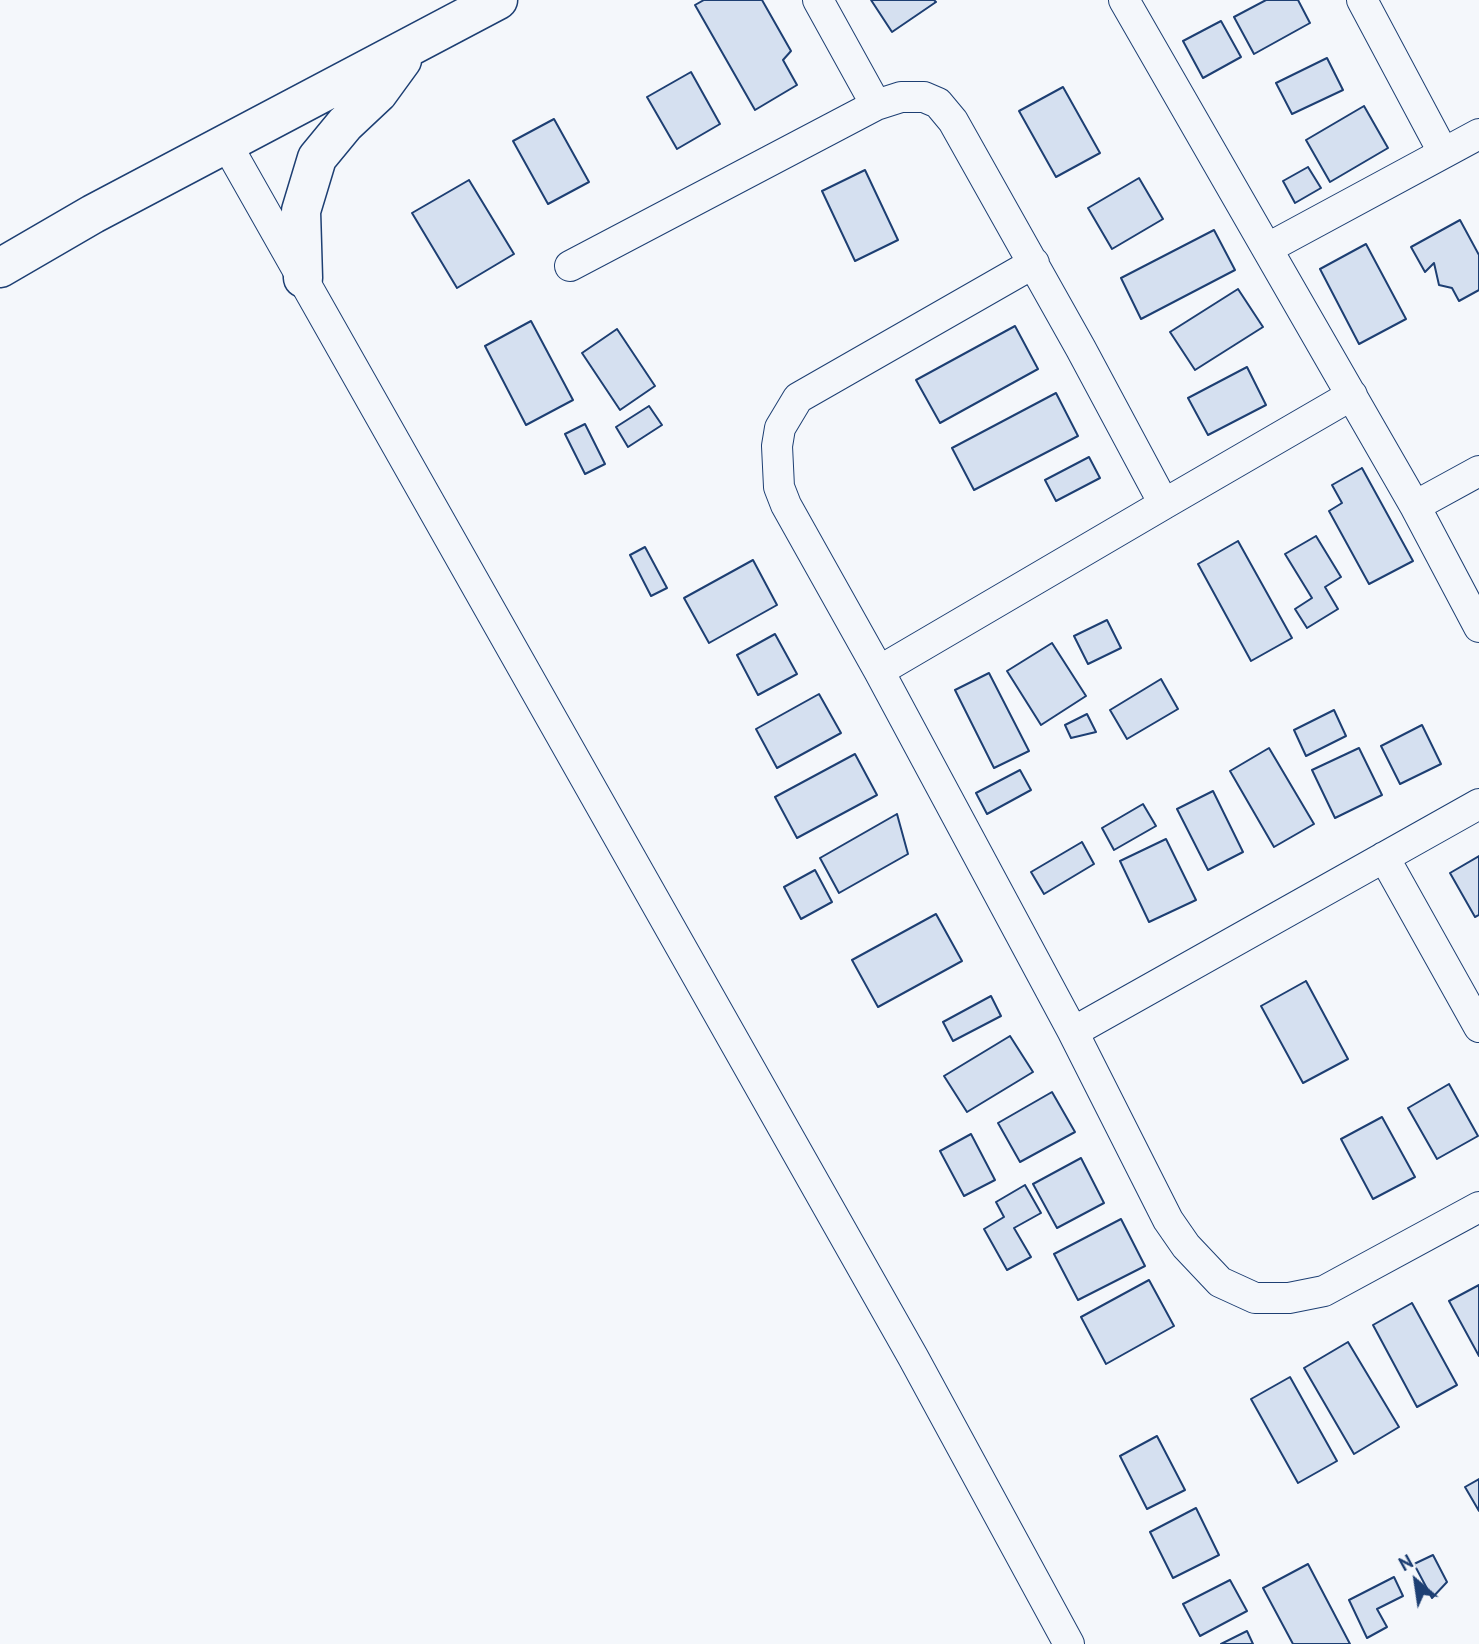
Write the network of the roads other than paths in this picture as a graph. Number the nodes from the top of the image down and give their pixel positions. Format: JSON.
{"nodes":[{"id":1,"x":498,"y":0,"type":"edge"},
{"id":2,"x":818,"y":0,"type":"edge"},
{"id":3,"x":1125,"y":0,"type":"edge"},
{"id":4,"x":1362,"y":0,"type":"edge"},
{"id":5,"x":410,"y":49,"type":"junction"},
{"id":6,"x":876,"y":104,"type":"junction"},
{"id":7,"x":1479,"y":134,"type":"edge"},
{"id":8,"x":227,"y":145,"type":"junction"},
{"id":9,"x":1443,"y":152,"type":"junction"},
{"id":10,"x":1268,"y":248,"type":"junction"},
{"id":11,"x":1034,"y":263,"type":"junction"},
{"id":12,"x":570,"y":266,"type":"dead end"},
{"id":13,"x":0,"y":268,"type":"edge"},
{"id":14,"x":303,"y":278,"type":"junction"},
{"id":15,"x":1352,"y":395,"type":"junction"},
{"id":16,"x":1479,"y":471,"type":"edge"},
{"id":17,"x":1164,"y":504,"type":"junction"},
{"id":18,"x":1415,"y":506,"type":"junction"},
{"id":19,"x":1479,"y":626,"type":"edge"},
{"id":20,"x":879,"y":671,"type":"junction"},
{"id":21,"x":1479,"y":804,"type":"edge"},
{"id":22,"x":1384,"y":857,"type":"junction"},
{"id":23,"x":1479,"y":1027,"type":"edge"},
{"id":24,"x":1073,"y":1032,"type":"junction"},
{"id":25,"x":1479,"y":1207,"type":"edge"},
{"id":26,"x":1069,"y":1644,"type":"edge"}],
"edges":[{"from":1,"to":5,"type":"main road"},
{"from":2,"to":6,"type":"street"},
{"from":3,"to":10,"type":"street"},
{"from":4,"to":9,"type":"street"},
{"from":5,"to":8,"type":"main road"},
{"from":5,"to":14,"type":"main road"},
{"from":6,"to":11,"type":"street"},
{"from":6,"to":12,"type":"street"},
{"from":7,"to":9,"type":"street"},
{"from":8,"to":13,"type":"main road"},
{"from":8,"to":14,"type":"street"},
{"from":9,"to":10,"type":"street"},
{"from":10,"to":15,"type":"street"},
{"from":11,"to":17,"type":"street"},
{"from":11,"to":20,"type":"street"},
{"from":14,"to":26,"type":"street"},
{"from":15,"to":17,"type":"street"},
{"from":15,"to":18,"type":"street"},
{"from":16,"to":18,"type":"street"},
{"from":17,"to":20,"type":"street"},
{"from":18,"to":19,"type":"street"},
{"from":20,"to":24,"type":"street"},
{"from":21,"to":22,"type":"street"},
{"from":22,"to":23,"type":"street"},
{"from":22,"to":24,"type":"street"},
{"from":24,"to":25,"type":"street"}]}
